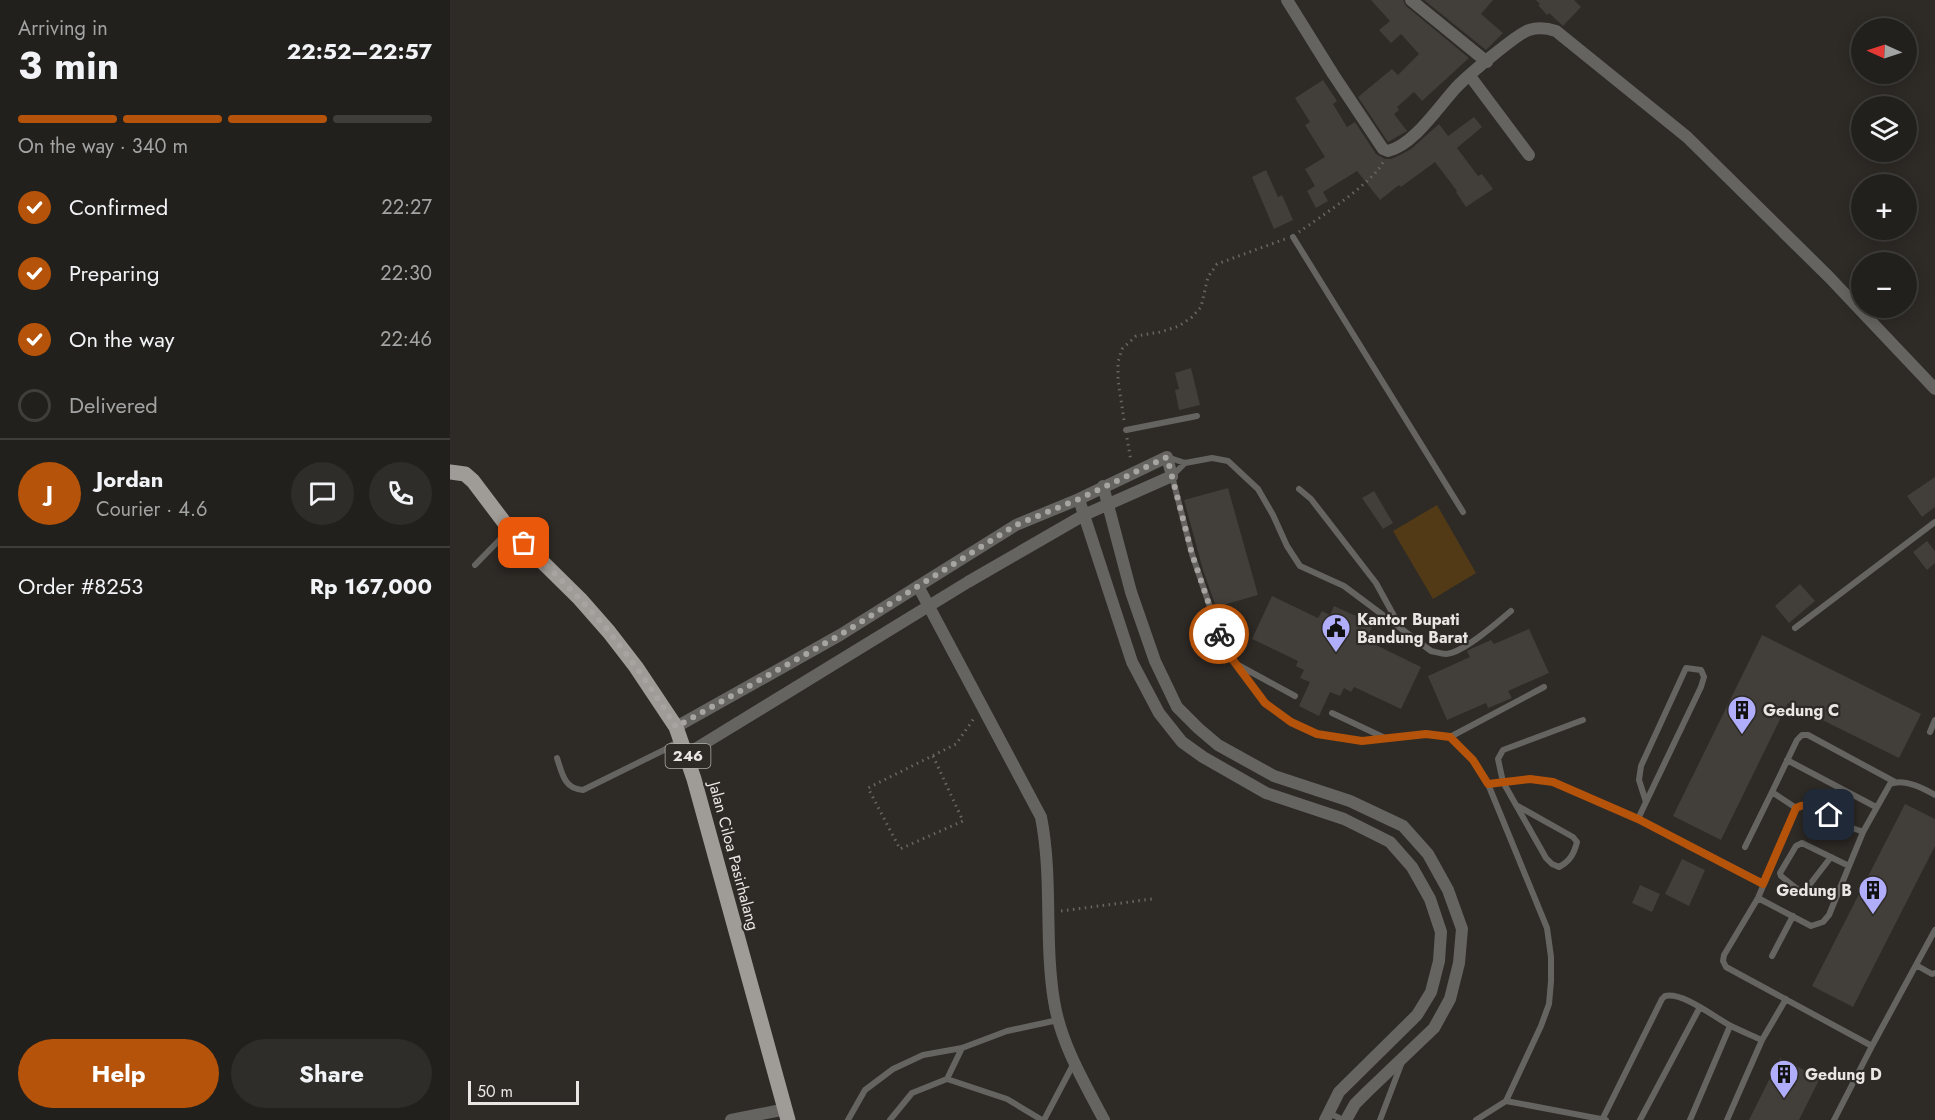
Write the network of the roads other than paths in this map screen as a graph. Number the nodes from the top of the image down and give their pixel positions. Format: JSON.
{"nodes":[{"id":1,"x":1287,"y":0,"type":"edge"},
{"id":2,"x":1411,"y":0,"type":"edge"},
{"id":3,"x":1486,"y":62,"type":"junction"},
{"id":4,"x":1470,"y":76,"type":"junction"},
{"id":5,"x":1529,"y":155,"type":"dead end"},
{"id":6,"x":1293,"y":237,"type":"road end"},
{"id":7,"x":1935,"y":389,"type":"edge"},
{"id":8,"x":1197,"y":416,"type":"dead end"},
{"id":9,"x":1126,"y":430,"type":"road end"},
{"id":10,"x":1167,"y":457,"type":"junction"},
{"id":11,"x":1185,"y":463,"type":"junction"},
{"id":12,"x":450,"y":472,"type":"edge"},
{"id":13,"x":1172,"y":476,"type":"junction"},
{"id":14,"x":1103,"y":486,"type":"junction"},
{"id":15,"x":1299,"y":489,"type":"dead end"},
{"id":16,"x":1079,"y":499,"type":"junction"},
{"id":17,"x":1107,"y":506,"type":"junction"},
{"id":18,"x":1463,"y":512,"type":"dead end"},
{"id":19,"x":1084,"y":515,"type":"junction"},
{"id":20,"x":1935,"y":522,"type":"edge"},
{"id":21,"x":510,"y":530,"type":"junction"},
{"id":22,"x":475,"y":565,"type":"dead end"},
{"id":23,"x":918,"y":586,"type":"junction"},
{"id":24,"x":928,"y":606,"type":"junction"},
{"id":25,"x":1511,"y":611,"type":"dead end"},
{"id":26,"x":1401,"y":628,"type":"junction"},
{"id":27,"x":1796,"y":628,"type":"dead end"},
{"id":28,"x":1236,"y":664,"type":"junction"},
{"id":29,"x":1544,"y":687,"type":"dead end"},
{"id":30,"x":1295,"y":696,"type":"dead end"},
{"id":31,"x":1332,"y":713,"type":"dead end"},
{"id":32,"x":1583,"y":720,"type":"dead end"},
{"id":33,"x":1935,"y":720,"type":"edge"},
{"id":34,"x":1930,"y":732,"type":"dead end"},
{"id":35,"x":1450,"y":737,"type":"junction"},
{"id":36,"x":1385,"y":738,"type":"junction"},
{"id":37,"x":681,"y":740,"type":"junction"},
{"id":38,"x":557,"y":758,"type":"dead end"},
{"id":39,"x":1787,"y":760,"type":"junction"},
{"id":40,"x":1895,"y":782,"type":"junction"},
{"id":41,"x":1503,"y":783,"type":"junction"},
{"id":42,"x":1488,"y":784,"type":"junction"},
{"id":43,"x":1772,"y":792,"type":"junction"},
{"id":44,"x":1935,"y":795,"type":"edge"},
{"id":45,"x":1646,"y":802,"type":"junction"},
{"id":46,"x":1516,"y":804,"type":"junction"},
{"id":47,"x":1876,"y":807,"type":"junction"},
{"id":48,"x":1796,"y":808,"type":"junction"},
{"id":49,"x":1638,"y":819,"type":"junction"},
{"id":50,"x":1863,"y":832,"type":"junction"},
{"id":51,"x":1745,"y":847,"type":"dead end"},
{"id":52,"x":1831,"y":857,"type":"junction"},
{"id":53,"x":1850,"y":866,"type":"junction"},
{"id":54,"x":1763,"y":884,"type":"junction"},
{"id":55,"x":1758,"y":898,"type":"junction"},
{"id":56,"x":1793,"y":916,"type":"junction"},
{"id":57,"x":1935,"y":930,"type":"edge"},
{"id":58,"x":1772,"y":956,"type":"dead end"},
{"id":59,"x":1916,"y":965,"type":"junction"},
{"id":60,"x":1935,"y":974,"type":"edge"},
{"id":61,"x":1786,"y":999,"type":"junction"},
{"id":62,"x":1700,"y":1007,"type":"junction"},
{"id":63,"x":1058,"y":1019,"type":"junction"},
{"id":64,"x":1730,"y":1026,"type":"junction"},
{"id":65,"x":1762,"y":1040,"type":"junction"},
{"id":66,"x":1872,"y":1046,"type":"junction"},
{"id":67,"x":962,"y":1048,"type":"junction"},
{"id":68,"x":1402,"y":1058,"type":"junction"},
{"id":69,"x":1074,"y":1063,"type":"junction"},
{"id":70,"x":947,"y":1079,"type":"junction"},
{"id":71,"x":1506,"y":1101,"type":"junction"},
{"id":72,"x":787,"y":1115,"type":"edge"},
{"id":73,"x":1326,"y":1116,"type":"edge"},
{"id":74,"x":731,"y":1120,"type":"edge"},
{"id":75,"x":848,"y":1120,"type":"edge"},
{"id":76,"x":890,"y":1120,"type":"edge"},
{"id":77,"x":1043,"y":1120,"type":"edge"},
{"id":78,"x":1104,"y":1120,"type":"edge"},
{"id":79,"x":1344,"y":1120,"type":"edge"},
{"id":80,"x":1380,"y":1120,"type":"edge"},
{"id":81,"x":1476,"y":1120,"type":"edge"},
{"id":82,"x":1604,"y":1120,"type":"edge"},
{"id":83,"x":1640,"y":1120,"type":"edge"},
{"id":84,"x":1690,"y":1120,"type":"edge"},
{"id":85,"x":1727,"y":1120,"type":"edge"},
{"id":86,"x":1834,"y":1120,"type":"edge"}],
"edges":[{"from":1,"to":4,"type":"street"},
{"from":2,"to":3,"type":"street"},
{"from":3,"to":4,"type":"street"},
{"from":3,"to":7,"type":"street"},
{"from":4,"to":5,"type":"street"},
{"from":6,"to":18,"type":"lane"},
{"from":8,"to":9,"type":"lane"},
{"from":10,"to":11,"type":"lane"},
{"from":10,"to":13,"type":"street"},
{"from":10,"to":14,"type":"street"},
{"from":11,"to":13,"type":"lane"},
{"from":11,"to":26,"type":"lane"},
{"from":12,"to":21,"type":"main road","name":"Jalan Ciloa Pasirhalang","number":"246"},
{"from":13,"to":17,"type":"street"},
{"from":13,"to":28,"type":"lane"},
{"from":14,"to":16,"type":"street"},
{"from":14,"to":17,"type":"street"},
{"from":15,"to":26,"type":"lane"},
{"from":16,"to":19,"type":"street"},
{"from":16,"to":23,"type":"street"},
{"from":17,"to":19,"type":"street"},
{"from":17,"to":68,"type":"street"},
{"from":19,"to":24,"type":"street"},
{"from":19,"to":73,"type":"street"},
{"from":20,"to":27,"type":"lane"},
{"from":21,"to":22,"type":"lane"},
{"from":21,"to":37,"type":"main road","name":"Jalan Ciloa Pasirhalang","number":"246"},
{"from":23,"to":24,"type":"street"},
{"from":23,"to":37,"type":"street"},
{"from":24,"to":37,"type":"street"},
{"from":24,"to":63,"type":"street"},
{"from":25,"to":26,"type":"lane"},
{"from":28,"to":30,"type":"lane"},
{"from":28,"to":36,"type":"lane"},
{"from":29,"to":35,"type":"lane"},
{"from":31,"to":36,"type":"lane"},
{"from":32,"to":41,"type":"lane"},
{"from":33,"to":34,"type":"lane"},
{"from":35,"to":36,"type":"lane"},
{"from":35,"to":42,"type":"lane"},
{"from":37,"to":38,"type":"lane"},
{"from":37,"to":72,"type":"main road","name":"Jalan Ciloa Pasirhalang","number":"246"},
{"from":39,"to":40,"type":"lane"},
{"from":39,"to":43,"type":"lane"},
{"from":39,"to":47,"type":"lane"},
{"from":40,"to":44,"type":"lane"},
{"from":40,"to":47,"type":"lane"},
{"from":41,"to":42,"type":"lane"},
{"from":41,"to":46,"type":"lane"},
{"from":41,"to":49,"type":"lane"},
{"from":42,"to":71,"type":"lane"},
{"from":43,"to":48,"type":"lane"},
{"from":43,"to":51,"type":"lane"},
{"from":45,"to":45,"type":"lane"},
{"from":45,"to":49,"type":"lane"},
{"from":46,"to":46,"type":"lane"},
{"from":47,"to":50,"type":"lane"},
{"from":48,"to":50,"type":"lane"},
{"from":48,"to":54,"type":"lane"},
{"from":49,"to":54,"type":"lane"},
{"from":50,"to":53,"type":"lane"},
{"from":52,"to":52,"type":"lane"},
{"from":52,"to":53,"type":"lane"},
{"from":53,"to":56,"type":"lane"},
{"from":54,"to":55,"type":"lane"},
{"from":55,"to":56,"type":"lane"},
{"from":55,"to":61,"type":"lane"},
{"from":56,"to":58,"type":"lane"},
{"from":57,"to":59,"type":"lane"},
{"from":59,"to":60,"type":"lane"},
{"from":59,"to":66,"type":"lane"},
{"from":61,"to":65,"type":"lane"},
{"from":61,"to":66,"type":"lane"},
{"from":62,"to":64,"type":"lane"},
{"from":62,"to":82,"type":"lane"},
{"from":62,"to":83,"type":"lane"},
{"from":63,"to":67,"type":"lane"},
{"from":63,"to":69,"type":"street"},
{"from":64,"to":65,"type":"lane"},
{"from":64,"to":84,"type":"lane"},
{"from":65,"to":85,"type":"lane"},
{"from":66,"to":86,"type":"lane"},
{"from":67,"to":70,"type":"lane"},
{"from":67,"to":75,"type":"lane"},
{"from":68,"to":79,"type":"street"},
{"from":68,"to":80,"type":"lane"},
{"from":69,"to":77,"type":"lane"},
{"from":69,"to":78,"type":"street"},
{"from":70,"to":76,"type":"lane"},
{"from":70,"to":77,"type":"lane"},
{"from":71,"to":81,"type":"lane"},
{"from":71,"to":82,"type":"lane"},
{"from":72,"to":74,"type":"street"},
{"from":73,"to":79,"type":"lane"}]}
